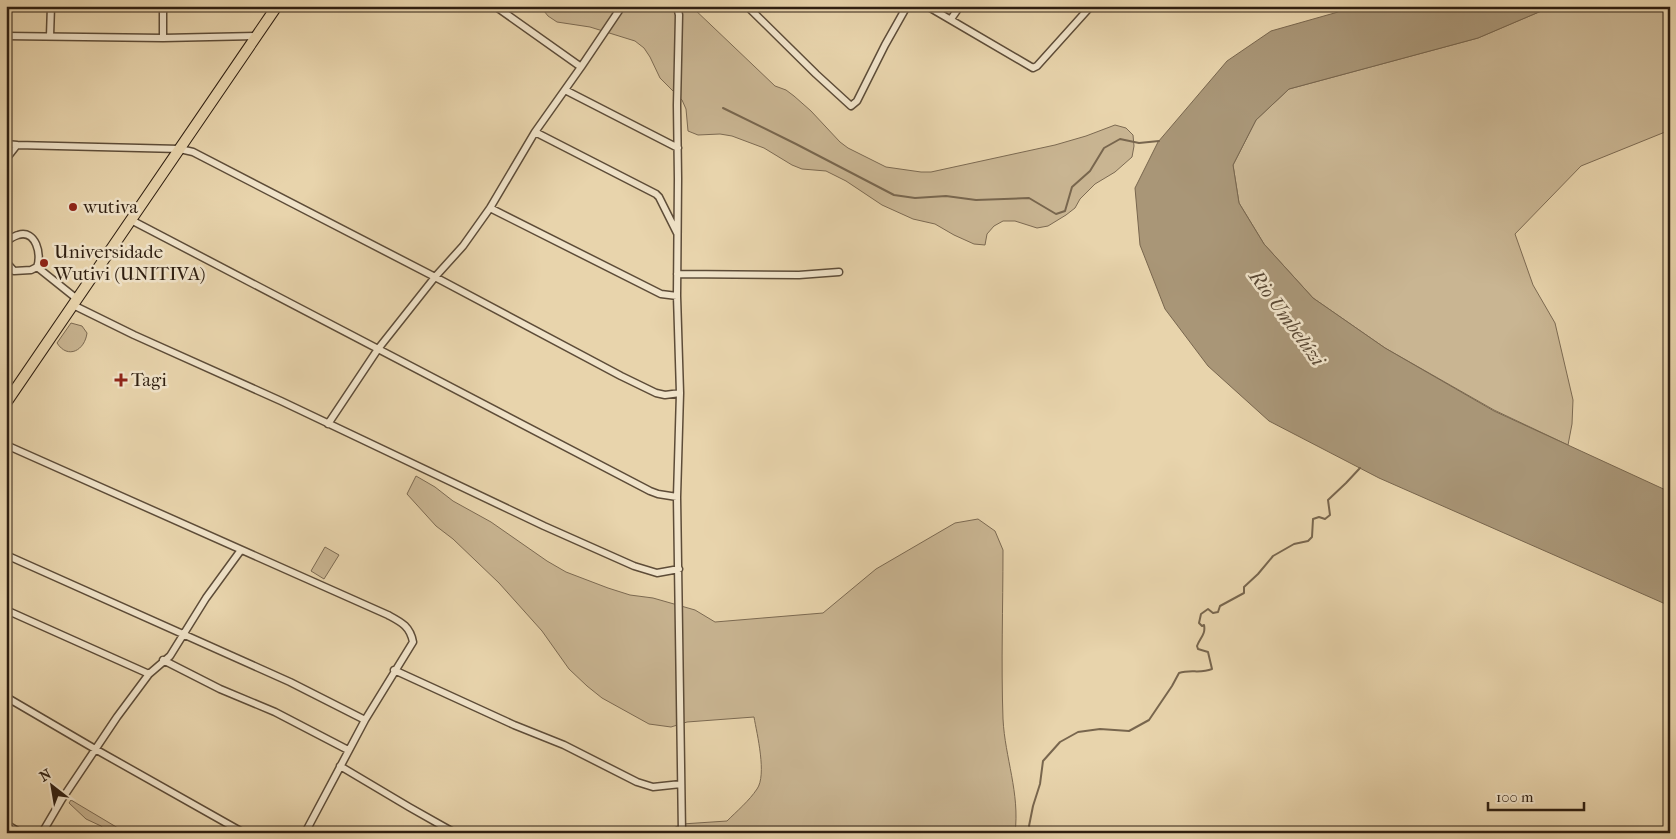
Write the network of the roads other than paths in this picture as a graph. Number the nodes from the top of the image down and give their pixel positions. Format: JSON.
{"nodes":[{"id":1,"x":51,"y":6,"type":"edge"},
{"id":2,"x":164,"y":6,"type":"edge"},
{"id":3,"x":277,"y":6,"type":"edge"},
{"id":4,"x":495,"y":6,"type":"edge"},
{"id":5,"x":622,"y":6,"type":"edge"},
{"id":6,"x":676,"y":6,"type":"edge"},
{"id":7,"x":747,"y":6,"type":"edge"},
{"id":8,"x":907,"y":6,"type":"edge"},
{"id":9,"x":928,"y":6,"type":"edge"},
{"id":10,"x":960,"y":6,"type":"edge"},
{"id":11,"x":1091,"y":6,"type":"edge"},
{"id":12,"x":951,"y":19,"type":"junction"},
{"id":13,"x":6,"y":36,"type":"edge"},
{"id":14,"x":50,"y":36,"type":"junction"},
{"id":15,"x":257,"y":36,"type":"junction"},
{"id":16,"x":163,"y":38,"type":"junction"},
{"id":17,"x":581,"y":67,"type":"junction"},
{"id":18,"x":565,"y":90,"type":"junction"},
{"id":19,"x":536,"y":132,"type":"junction"},
{"id":20,"x":6,"y":144,"type":"edge"},
{"id":21,"x":18,"y":145,"type":"junction"},
{"id":22,"x":678,"y":148,"type":"junction"},
{"id":23,"x":180,"y":149,"type":"junction"},
{"id":24,"x":6,"y":160,"type":"edge"},
{"id":25,"x":490,"y":208,"type":"junction"},
{"id":26,"x":131,"y":220,"type":"junction"},
{"id":27,"x":678,"y":234,"type":"junction"},
{"id":28,"x":6,"y":240,"type":"edge"},
{"id":29,"x":6,"y":262,"type":"edge"},
{"id":30,"x":37,"y":267,"type":"junction"},
{"id":31,"x":839,"y":272,"type":"dead end"},
{"id":32,"x":677,"y":274,"type":"junction"},
{"id":33,"x":434,"y":277,"type":"junction"},
{"id":34,"x":677,"y":296,"type":"junction"},
{"id":35,"x":75,"y":302,"type":"junction"},
{"id":36,"x":378,"y":349,"type":"junction"},
{"id":37,"x":680,"y":393,"type":"junction"},
{"id":38,"x":6,"y":403,"type":"edge"},
{"id":39,"x":328,"y":424,"type":"junction"},
{"id":40,"x":6,"y":444,"type":"edge"},
{"id":41,"x":677,"y":497,"type":"junction"},
{"id":42,"x":241,"y":550,"type":"junction"},
{"id":43,"x":6,"y":555,"type":"edge"},
{"id":44,"x":679,"y":570,"type":"junction"},
{"id":45,"x":6,"y":610,"type":"edge"},
{"id":46,"x":182,"y":635,"type":"junction"},
{"id":47,"x":163,"y":660,"type":"junction"},
{"id":48,"x":394,"y":670,"type":"junction"},
{"id":49,"x":149,"y":674,"type":"junction"},
{"id":50,"x":6,"y":697,"type":"edge"},
{"id":51,"x":365,"y":720,"type":"junction"},
{"id":52,"x":95,"y":749,"type":"junction"},
{"id":53,"x":348,"y":750,"type":"junction"},
{"id":54,"x":340,"y":766,"type":"junction"},
{"id":55,"x":680,"y":784,"type":"junction"},
{"id":56,"x":6,"y":824,"type":"edge"},
{"id":57,"x":21,"y":833,"type":"edge"},
{"id":58,"x":42,"y":833,"type":"edge"},
{"id":59,"x":244,"y":833,"type":"edge"},
{"id":60,"x":305,"y":833,"type":"edge"},
{"id":61,"x":455,"y":833,"type":"edge"},
{"id":62,"x":682,"y":833,"type":"edge"}],
"edges":[{"from":1,"to":14,"type":"street"},
{"from":2,"to":16,"type":"street"},
{"from":3,"to":15,"type":"main road"},
{"from":4,"to":17,"type":"street"},
{"from":5,"to":17,"type":"street"},
{"from":6,"to":22,"type":"street"},
{"from":7,"to":8,"type":"street"},
{"from":9,"to":12,"type":"street"},
{"from":10,"to":12,"type":"street"},
{"from":11,"to":12,"type":"street"},
{"from":13,"to":14,"type":"street"},
{"from":14,"to":16,"type":"street"},
{"from":15,"to":16,"type":"street"},
{"from":15,"to":23,"type":"main road"},
{"from":17,"to":18,"type":"street"},
{"from":18,"to":19,"type":"street"},
{"from":18,"to":22,"type":"street"},
{"from":19,"to":25,"type":"street"},
{"from":19,"to":27,"type":"street"},
{"from":20,"to":21,"type":"street"},
{"from":21,"to":23,"type":"street"},
{"from":21,"to":24,"type":"street"},
{"from":22,"to":27,"type":"street"},
{"from":23,"to":26,"type":"main road"},
{"from":23,"to":33,"type":"street"},
{"from":25,"to":33,"type":"street"},
{"from":25,"to":34,"type":"street"},
{"from":26,"to":35,"type":"main road"},
{"from":26,"to":36,"type":"street"},
{"from":27,"to":32,"type":"street"},
{"from":28,"to":30,"type":"street"},
{"from":29,"to":30,"type":"street"},
{"from":30,"to":35,"type":"street"},
{"from":31,"to":32,"type":"street"},
{"from":32,"to":34,"type":"street"},
{"from":33,"to":36,"type":"street"},
{"from":33,"to":37,"type":"street"},
{"from":34,"to":37,"type":"street"},
{"from":35,"to":38,"type":"main road"},
{"from":35,"to":39,"type":"street"},
{"from":36,"to":39,"type":"street"},
{"from":36,"to":41,"type":"street"},
{"from":37,"to":41,"type":"street"},
{"from":39,"to":44,"type":"street"},
{"from":40,"to":42,"type":"street"},
{"from":41,"to":44,"type":"street"},
{"from":42,"to":46,"type":"street"},
{"from":42,"to":48,"type":"street"},
{"from":43,"to":46,"type":"street"},
{"from":44,"to":55,"type":"street"},
{"from":45,"to":49,"type":"street"},
{"from":46,"to":47,"type":"street"},
{"from":46,"to":51,"type":"street"},
{"from":47,"to":49,"type":"street"},
{"from":47,"to":53,"type":"street"},
{"from":48,"to":51,"type":"street"},
{"from":48,"to":55,"type":"street"},
{"from":49,"to":52,"type":"street"},
{"from":50,"to":52,"type":"street"},
{"from":51,"to":53,"type":"street"},
{"from":52,"to":58,"type":"street"},
{"from":52,"to":59,"type":"street"},
{"from":53,"to":54,"type":"street"},
{"from":54,"to":60,"type":"street"},
{"from":54,"to":61,"type":"street"},
{"from":55,"to":62,"type":"street"},
{"from":56,"to":57,"type":"street"}]}
